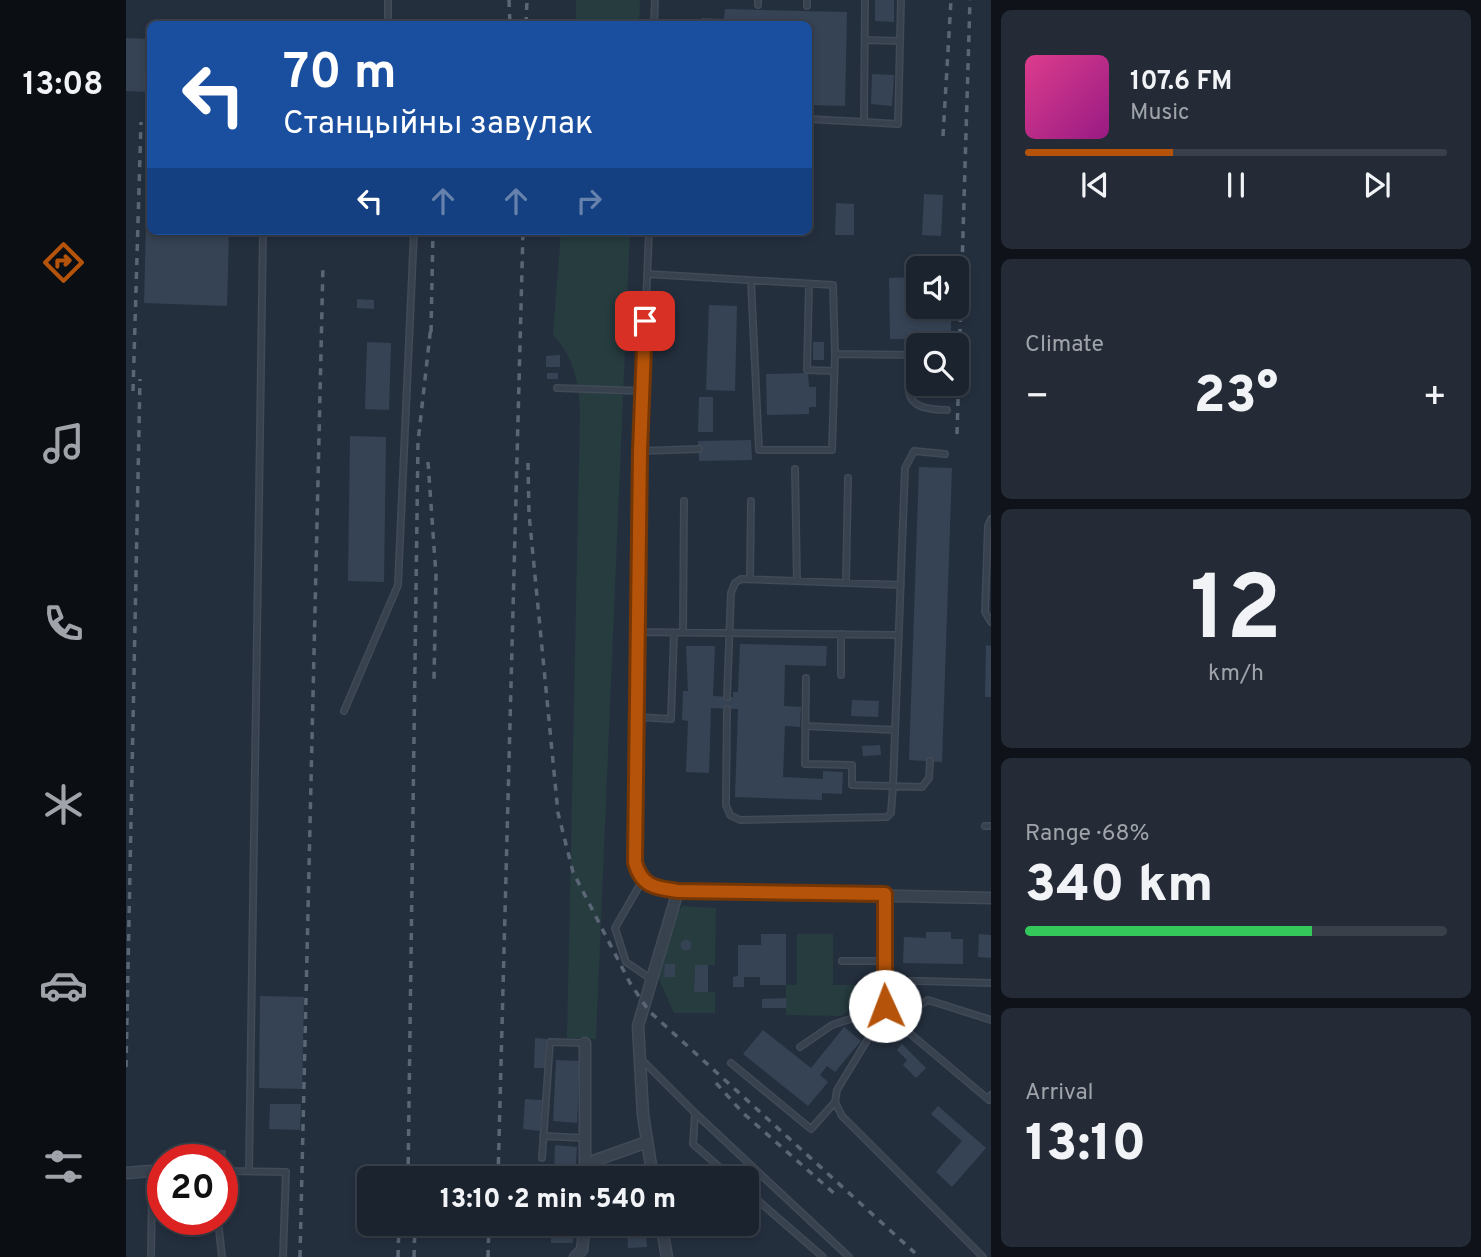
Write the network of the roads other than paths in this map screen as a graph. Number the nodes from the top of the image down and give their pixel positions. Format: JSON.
{"nodes":[{"id":1,"x":388,"y":0,"type":"edge"},
{"id":2,"x":655,"y":0,"type":"edge"},
{"id":3,"x":865,"y":0,"type":"edge"},
{"id":4,"x":901,"y":0,"type":"edge"},
{"id":5,"x":388,"y":21,"type":"edge"},
{"id":6,"x":654,"y":21,"type":"edge"},
{"id":7,"x":865,"y":40,"type":"junction"},
{"id":8,"x":901,"y":41,"type":"junction"},
{"id":9,"x":812,"y":119,"type":"edge"},
{"id":10,"x":864,"y":122,"type":"junction"},
{"id":11,"x":263,"y":235,"type":"edge"},
{"id":12,"x":414,"y":235,"type":"edge"},
{"id":13,"x":649,"y":235,"type":"edge"},
{"id":14,"x":647,"y":274,"type":"junction"},
{"id":15,"x":751,"y":281,"type":"junction"},
{"id":16,"x":808,"y":284,"type":"junction"},
{"id":17,"x":835,"y":354,"type":"junction"},
{"id":18,"x":906,"y":355,"type":"edge"},
{"id":19,"x":834,"y":371,"type":"junction"},
{"id":20,"x":557,"y":388,"type":"dead end"},
{"id":21,"x":642,"y":391,"type":"junction"},
{"id":22,"x":909,"y":396,"type":"edge"},
{"id":23,"x":947,"y":410,"type":"dead end"},
{"id":24,"x":699,"y":449,"type":"dead end"},
{"id":25,"x":640,"y":451,"type":"junction"},
{"id":26,"x":946,"y":454,"type":"dead end"},
{"id":27,"x":795,"y":469,"type":"dead end"},
{"id":28,"x":848,"y":478,"type":"dead end"},
{"id":29,"x":684,"y":501,"type":"dead end"},
{"id":30,"x":751,"y":501,"type":"dead end"},
{"id":31,"x":991,"y":519,"type":"edge"},
{"id":32,"x":750,"y":579,"type":"junction"},
{"id":33,"x":797,"y":581,"type":"junction"},
{"id":34,"x":846,"y":583,"type":"junction"},
{"id":35,"x":901,"y":585,"type":"junction"},
{"id":36,"x":991,"y":622,"type":"edge"},
{"id":37,"x":638,"y":632,"type":"junction"},
{"id":38,"x":674,"y":633,"type":"junction"},
{"id":39,"x":682,"y":633,"type":"junction"},
{"id":40,"x":728,"y":634,"type":"junction"},
{"id":41,"x":841,"y":634,"type":"junction"},
{"id":42,"x":899,"y":635,"type":"junction"},
{"id":43,"x":841,"y":676,"type":"dead end"},
{"id":44,"x":806,"y":678,"type":"dead end"},
{"id":45,"x":727,"y":697,"type":"dead end"},
{"id":46,"x":727,"y":709,"type":"dead end"},
{"id":47,"x":344,"y":711,"type":"dead end"},
{"id":48,"x":636,"y":718,"type":"junction"},
{"id":49,"x":805,"y":726,"type":"junction"},
{"id":50,"x":895,"y":730,"type":"junction"},
{"id":51,"x":930,"y":761,"type":"dead end"},
{"id":52,"x":893,"y":786,"type":"junction"},
{"id":53,"x":642,"y":881,"type":"junction"},
{"id":54,"x":678,"y":891,"type":"junction"},
{"id":55,"x":885,"y":894,"type":"junction"},
{"id":56,"x":991,"y":898,"type":"edge"},
{"id":57,"x":842,"y":961,"type":"dead end"},
{"id":58,"x":884,"y":961,"type":"junction"},
{"id":59,"x":650,"y":979,"type":"junction"},
{"id":60,"x":884,"y":979,"type":"junction"},
{"id":61,"x":900,"y":980,"type":"junction"},
{"id":62,"x":991,"y":983,"type":"edge"},
{"id":63,"x":884,"y":997,"type":"junction"},
{"id":64,"x":916,"y":1008,"type":"junction"},
{"id":65,"x":991,"y":1020,"type":"edge"},
{"id":66,"x":584,"y":1043,"type":"joint"},
{"id":67,"x":800,"y":1048,"type":"dead end"},
{"id":68,"x":638,"y":1056,"type":"junction"},
{"id":69,"x":730,"y":1063,"type":"dead end"},
{"id":70,"x":991,"y":1095,"type":"edge"},
{"id":71,"x":835,"y":1102,"type":"junction"},
{"id":72,"x":695,"y":1112,"type":"junction"},
{"id":73,"x":543,"y":1136,"type":"junction"},
{"id":74,"x":585,"y":1138,"type":"junction"},
{"id":75,"x":647,"y":1142,"type":"junction"},
{"id":76,"x":542,"y":1158,"type":"dead end"},
{"id":77,"x":585,"y":1164,"type":"joint"},
{"id":78,"x":651,"y":1166,"type":"edge"},
{"id":79,"x":718,"y":1166,"type":"edge"},
{"id":80,"x":147,"y":1171,"type":"edge"},
{"id":81,"x":238,"y":1171,"type":"edge"},
{"id":82,"x":249,"y":1171,"type":"junction"},
{"id":83,"x":126,"y":1173,"type":"edge"},
{"id":84,"x":759,"y":1201,"type":"edge"},
{"id":85,"x":151,"y":1235,"type":"edge"},
{"id":86,"x":220,"y":1235,"type":"edge"},
{"id":87,"x":584,"y":1236,"type":"edge"},
{"id":88,"x":663,"y":1236,"type":"edge"},
{"id":89,"x":151,"y":1257,"type":"edge"},
{"id":90,"x":222,"y":1257,"type":"edge"},
{"id":91,"x":284,"y":1257,"type":"edge"},
{"id":92,"x":575,"y":1257,"type":"edge"},
{"id":93,"x":667,"y":1257,"type":"edge"},
{"id":94,"x":823,"y":1257,"type":"edge"},
{"id":95,"x":849,"y":1257,"type":"edge"},
{"id":96,"x":983,"y":1257,"type":"edge"}],
"edges":[{"from":1,"to":5,"type":"lane"},
{"from":2,"to":6,"type":"lane"},
{"from":3,"to":7,"type":"lane"},
{"from":4,"to":8,"type":"lane"},
{"from":7,"to":8,"type":"lane"},
{"from":7,"to":10,"type":"lane"},
{"from":8,"to":10,"type":"lane"},
{"from":9,"to":10,"type":"lane"},
{"from":11,"to":82,"type":"lane"},
{"from":12,"to":47,"type":"lane"},
{"from":13,"to":14,"type":"lane"},
{"from":14,"to":15,"type":"lane"},
{"from":14,"to":21,"type":"lane"},
{"from":15,"to":16,"type":"lane"},
{"from":15,"to":19,"type":"lane"},
{"from":16,"to":17,"type":"lane"},
{"from":16,"to":19,"type":"lane"},
{"from":17,"to":18,"type":"lane"},
{"from":17,"to":19,"type":"lane"},
{"from":20,"to":21,"type":"lane"},
{"from":21,"to":25,"type":"lane"},
{"from":22,"to":23,"type":"lane"},
{"from":24,"to":25,"type":"lane"},
{"from":25,"to":37,"type":"lane"},
{"from":26,"to":35,"type":"lane"},
{"from":27,"to":33,"type":"lane"},
{"from":28,"to":34,"type":"lane"},
{"from":29,"to":39,"type":"lane"},
{"from":30,"to":32,"type":"lane"},
{"from":31,"to":36,"type":"lane"},
{"from":32,"to":33,"type":"lane"},
{"from":32,"to":40,"type":"lane"},
{"from":33,"to":34,"type":"lane"},
{"from":34,"to":35,"type":"lane"},
{"from":35,"to":42,"type":"lane"},
{"from":37,"to":38,"type":"lane"},
{"from":37,"to":48,"type":"lane"},
{"from":38,"to":39,"type":"lane"},
{"from":38,"to":48,"type":"lane"},
{"from":39,"to":40,"type":"lane"},
{"from":40,"to":41,"type":"lane"},
{"from":40,"to":45,"type":"lane"},
{"from":41,"to":42,"type":"lane"},
{"from":41,"to":43,"type":"lane"},
{"from":42,"to":50,"type":"lane"},
{"from":44,"to":49,"type":"lane"},
{"from":46,"to":52,"type":"lane"},
{"from":48,"to":53,"type":"lane"},
{"from":49,"to":50,"type":"lane"},
{"from":49,"to":52,"type":"lane"},
{"from":50,"to":52,"type":"lane"},
{"from":51,"to":52,"type":"lane"},
{"from":53,"to":54,"type":"lane"},
{"from":53,"to":59,"type":"lane"},
{"from":54,"to":55,"type":"street"},
{"from":54,"to":59,"type":"street"},
{"from":55,"to":56,"type":"street"},
{"from":55,"to":58,"type":"lane"},
{"from":57,"to":58,"type":"lane"},
{"from":58,"to":60,"type":"lane"},
{"from":59,"to":68,"type":"street"},
{"from":60,"to":61,"type":"lane"},
{"from":60,"to":63,"type":"lane"},
{"from":61,"to":62,"type":"lane"},
{"from":61,"to":64,"type":"lane"},
{"from":63,"to":67,"type":"lane"},
{"from":63,"to":71,"type":"lane"},
{"from":64,"to":65,"type":"lane"},
{"from":64,"to":70,"type":"lane"},
{"from":66,"to":73,"type":"lane"},
{"from":66,"to":74,"type":"street"},
{"from":68,"to":72,"type":"lane"},
{"from":68,"to":75,"type":"street"},
{"from":69,"to":71,"type":"lane"},
{"from":71,"to":96,"type":"lane"},
{"from":72,"to":79,"type":"lane"},
{"from":72,"to":95,"type":"lane"},
{"from":73,"to":74,"type":"lane"},
{"from":73,"to":76,"type":"lane"},
{"from":74,"to":77,"type":"street"},
{"from":75,"to":77,"type":"street"},
{"from":75,"to":78,"type":"street"},
{"from":80,"to":83,"type":"street"},
{"from":81,"to":82,"type":"lane"},
{"from":82,"to":91,"type":"lane"},
{"from":84,"to":94,"type":"lane"},
{"from":85,"to":89,"type":"lane"},
{"from":86,"to":90,"type":"lane"},
{"from":87,"to":92,"type":"street"},
{"from":88,"to":93,"type":"street"}]}
